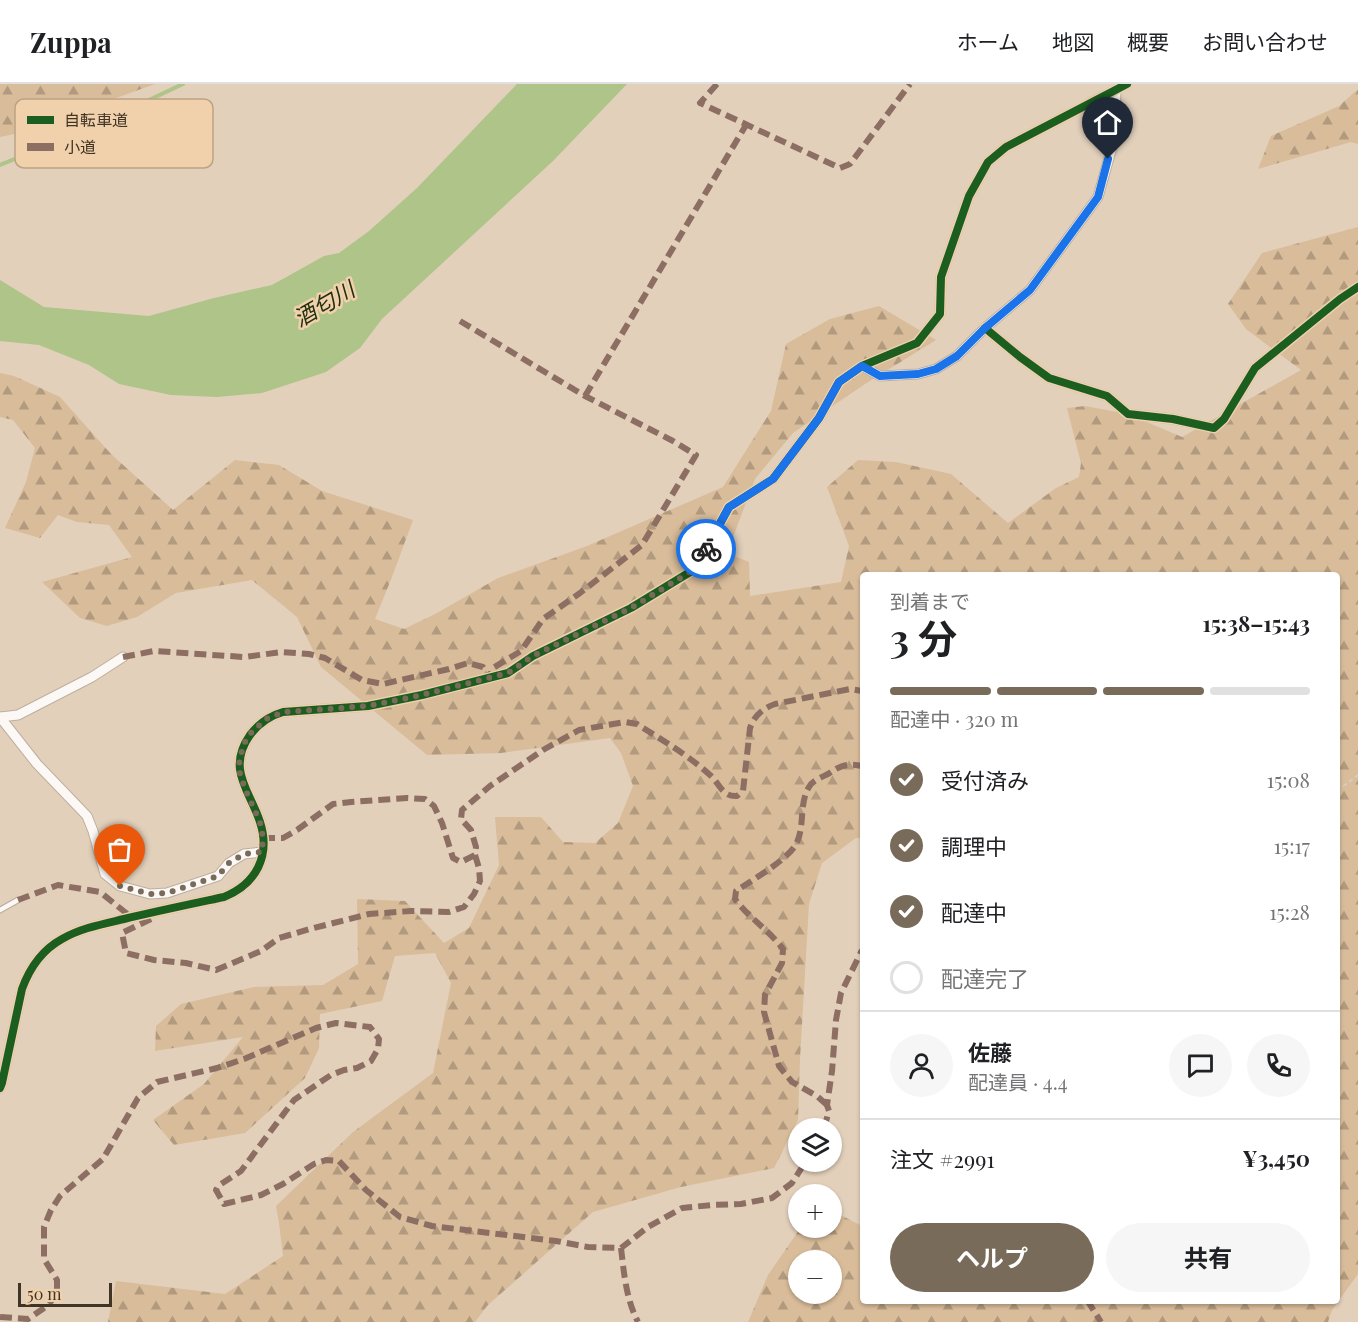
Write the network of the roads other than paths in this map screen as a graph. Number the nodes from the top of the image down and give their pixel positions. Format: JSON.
{"nodes":[{"id":1,"x":1127,"y":84,"type":"edge"},
{"id":2,"x":1116,"y":90,"type":"junction"},
{"id":3,"x":1358,"y":288,"type":"edge"},
{"id":4,"x":985,"y":328,"type":"junction"},
{"id":5,"x":862,"y":366,"type":"junction"},
{"id":6,"x":123,"y":657,"type":"dead end"},
{"id":7,"x":262,"y":852,"type":"junction"},
{"id":8,"x":18,"y":900,"type":"dead end"},
{"id":9,"x":0,"y":909,"type":"edge"},
{"id":10,"x":0,"y":1088,"type":"edge"}],
"edges":[{"from":1,"to":2,"type":"street"},
{"from":2,"to":4,"type":"street"},
{"from":2,"to":5,"type":"street"},
{"from":3,"to":4,"type":"street"},
{"from":4,"to":5,"type":"street"},
{"from":5,"to":7,"type":"street"},
{"from":6,"to":7,"type":"street"},
{"from":7,"to":10,"type":"street"},
{"from":8,"to":9,"type":"lane"}]}
